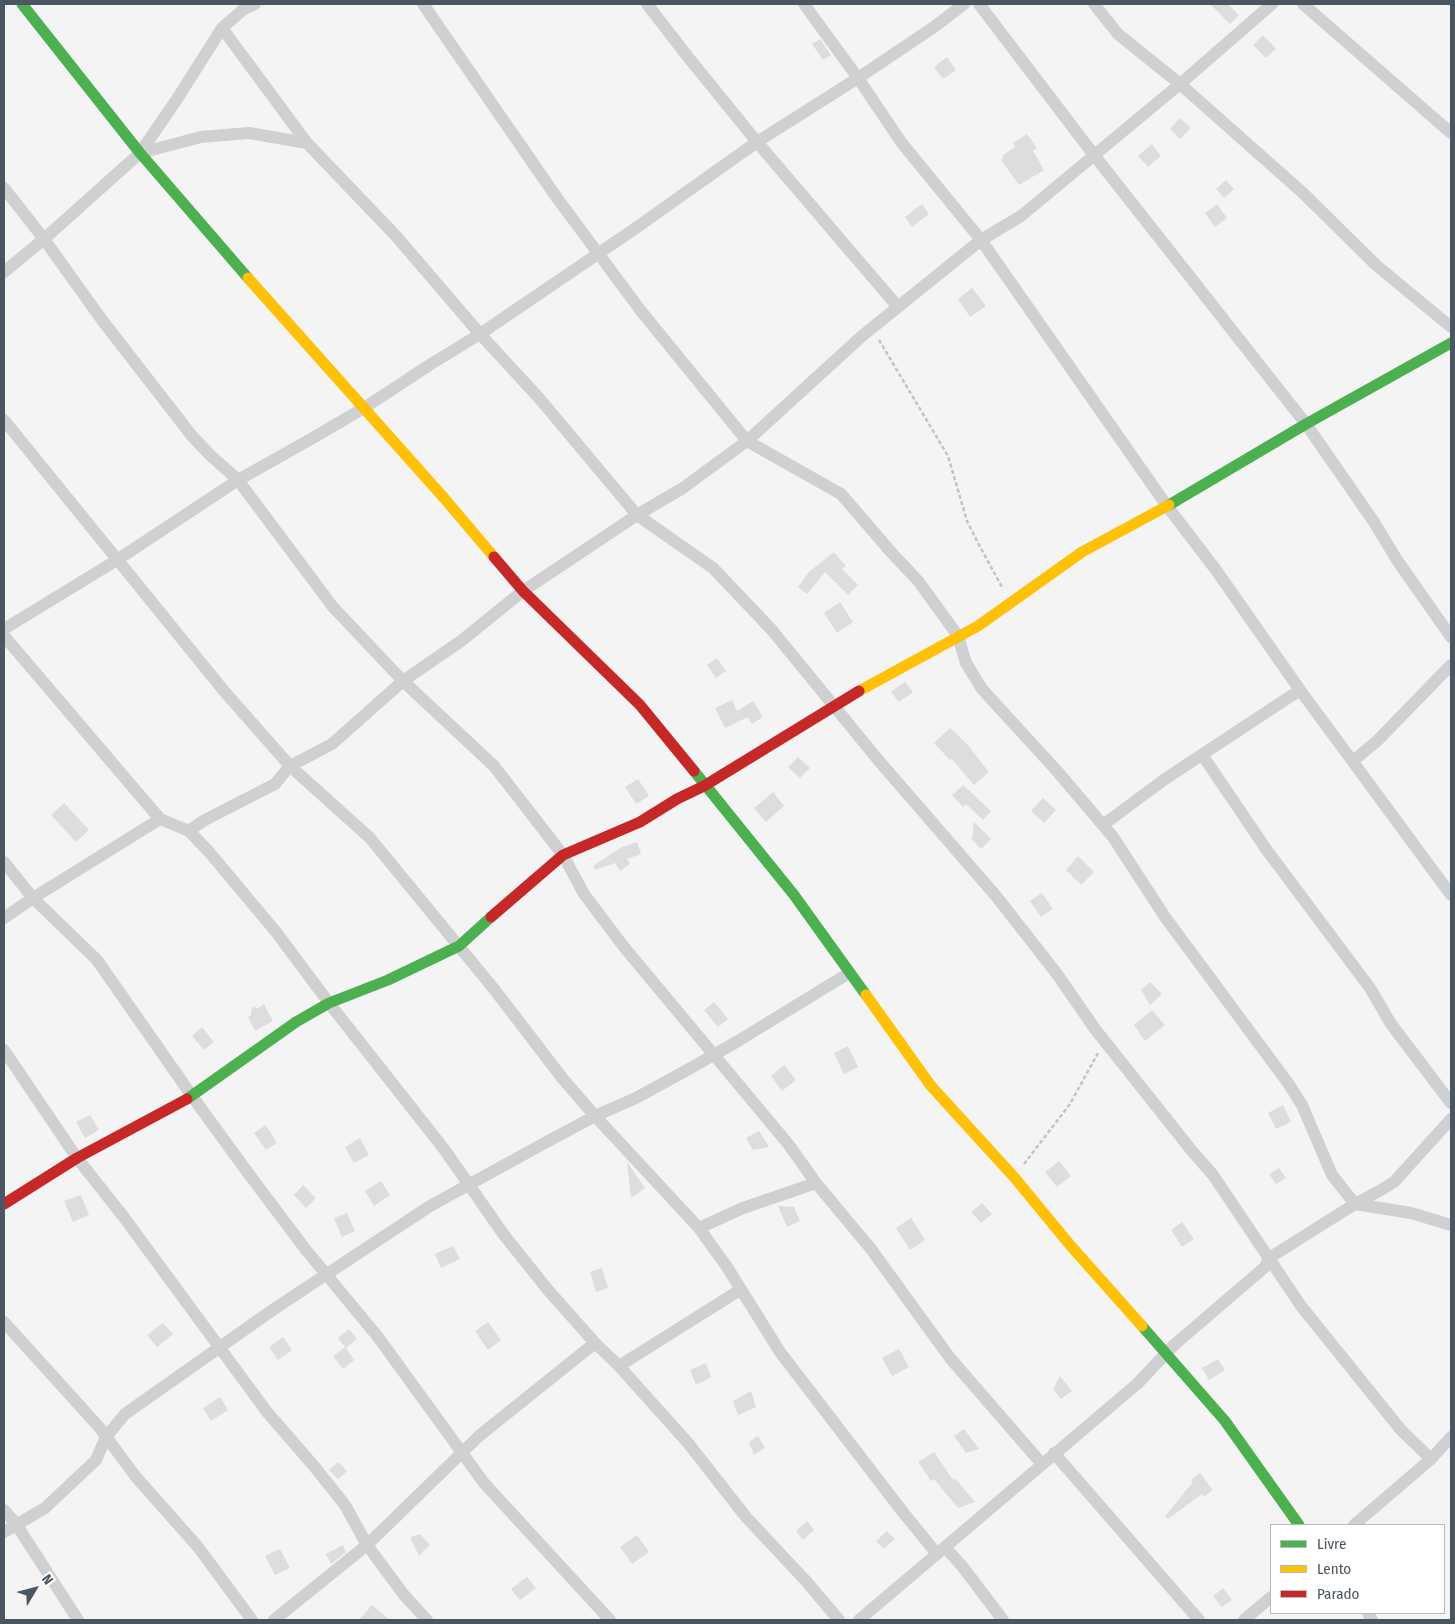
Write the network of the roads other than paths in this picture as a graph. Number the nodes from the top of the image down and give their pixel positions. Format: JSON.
{"nodes":[{"id":1,"x":22,"y":4,"type":"edge"},
{"id":2,"x":423,"y":4,"type":"edge"},
{"id":3,"x":647,"y":4,"type":"edge"},
{"id":4,"x":804,"y":4,"type":"edge"},
{"id":5,"x":964,"y":4,"type":"edge"},
{"id":6,"x":979,"y":4,"type":"edge"},
{"id":7,"x":1094,"y":4,"type":"edge"},
{"id":8,"x":1272,"y":4,"type":"edge"},
{"id":9,"x":1303,"y":4,"type":"edge"},
{"id":10,"x":248,"y":6,"type":"edge"},
{"id":11,"x":222,"y":28,"type":"junction"},
{"id":12,"x":858,"y":78,"type":"junction"},
{"id":13,"x":1180,"y":84,"type":"junction"},
{"id":14,"x":1451,"y":133,"type":"edge"},
{"id":15,"x":757,"y":142,"type":"junction"},
{"id":16,"x":307,"y":143,"type":"junction"},
{"id":17,"x":140,"y":153,"type":"junction"},
{"id":18,"x":1094,"y":155,"type":"junction"},
{"id":19,"x":4,"y":188,"type":"edge"},
{"id":20,"x":44,"y":239,"type":"junction"},
{"id":21,"x":981,"y":240,"type":"junction"},
{"id":22,"x":598,"y":253,"type":"junction"},
{"id":23,"x":4,"y":272,"type":"edge"},
{"id":24,"x":898,"y":307,"type":"junction"},
{"id":25,"x":1451,"y":327,"type":"edge"},
{"id":26,"x":480,"y":334,"type":"junction"},
{"id":27,"x":1451,"y":343,"type":"edge"},
{"id":28,"x":364,"y":408,"type":"junction"},
{"id":29,"x":4,"y":420,"type":"edge"},
{"id":30,"x":1306,"y":424,"type":"junction"},
{"id":31,"x":747,"y":441,"type":"junction"},
{"id":32,"x":238,"y":480,"type":"junction"},
{"id":33,"x":1167,"y":506,"type":"junction"},
{"id":34,"x":637,"y":515,"type":"junction"},
{"id":35,"x":117,"y":560,"type":"junction"},
{"id":36,"x":524,"y":591,"type":"junction"},
{"id":37,"x":4,"y":629,"type":"edge"},
{"id":38,"x":4,"y":636,"type":"edge"},
{"id":39,"x":958,"y":636,"type":"junction"},
{"id":40,"x":1451,"y":637,"type":"edge"},
{"id":41,"x":1451,"y":665,"type":"edge"},
{"id":42,"x":403,"y":681,"type":"junction"},
{"id":43,"x":1300,"y":690,"type":"junction"},
{"id":44,"x":834,"y":706,"type":"junction"},
{"id":45,"x":1203,"y":756,"type":"junction"},
{"id":46,"x":1353,"y":761,"type":"junction"},
{"id":47,"x":290,"y":766,"type":"junction"},
{"id":48,"x":704,"y":786,"type":"junction"},
{"id":49,"x":160,"y":819,"type":"junction"},
{"id":50,"x":1103,"y":825,"type":"junction"},
{"id":51,"x":189,"y":831,"type":"junction"},
{"id":52,"x":563,"y":856,"type":"junction"},
{"id":53,"x":4,"y":862,"type":"edge"},
{"id":54,"x":1451,"y":895,"type":"edge"},
{"id":55,"x":33,"y":898,"type":"junction"},
{"id":56,"x":4,"y":918,"type":"edge"},
{"id":57,"x":459,"y":946,"type":"junction"},
{"id":58,"x":849,"y":973,"type":"junction"},
{"id":59,"x":329,"y":1003,"type":"junction"},
{"id":60,"x":4,"y":1050,"type":"edge"},
{"id":61,"x":713,"y":1054,"type":"junction"},
{"id":62,"x":192,"y":1096,"type":"junction"},
{"id":63,"x":1451,"y":1103,"type":"edge"},
{"id":64,"x":595,"y":1116,"type":"junction"},
{"id":65,"x":1451,"y":1119,"type":"edge"},
{"id":66,"x":77,"y":1158,"type":"junction"},
{"id":67,"x":816,"y":1183,"type":"junction"},
{"id":68,"x":468,"y":1185,"type":"junction"},
{"id":69,"x":4,"y":1204,"type":"edge"},
{"id":70,"x":1355,"y":1204,"type":"junction"},
{"id":71,"x":1451,"y":1225,"type":"edge"},
{"id":72,"x":700,"y":1228,"type":"junction"},
{"id":73,"x":1269,"y":1258,"type":"junction"},
{"id":74,"x":326,"y":1274,"type":"junction"},
{"id":75,"x":740,"y":1290,"type":"junction"},
{"id":76,"x":4,"y":1322,"type":"edge"},
{"id":77,"x":595,"y":1343,"type":"junction"},
{"id":78,"x":220,"y":1347,"type":"junction"},
{"id":79,"x":1166,"y":1354,"type":"junction"},
{"id":80,"x":619,"y":1366,"type":"junction"},
{"id":81,"x":106,"y":1437,"type":"junction"},
{"id":82,"x":1451,"y":1437,"type":"edge"},
{"id":83,"x":463,"y":1452,"type":"junction"},
{"id":84,"x":1054,"y":1453,"type":"junction"},
{"id":85,"x":1431,"y":1459,"type":"junction"},
{"id":86,"x":1042,"y":1464,"type":"junction"},
{"id":87,"x":4,"y":1510,"type":"edge"},
{"id":88,"x":16,"y":1524,"type":"junction"},
{"id":89,"x":1298,"y":1524,"type":"edge"},
{"id":90,"x":1355,"y":1524,"type":"edge"},
{"id":91,"x":4,"y":1532,"type":"edge"},
{"id":92,"x":367,"y":1545,"type":"junction"},
{"id":93,"x":941,"y":1550,"type":"junction"},
{"id":94,"x":1270,"y":1598,"type":"edge"},
{"id":95,"x":78,"y":1620,"type":"edge"},
{"id":96,"x":252,"y":1620,"type":"edge"},
{"id":97,"x":274,"y":1620,"type":"edge"},
{"id":98,"x":427,"y":1620,"type":"edge"},
{"id":99,"x":610,"y":1620,"type":"edge"},
{"id":100,"x":839,"y":1620,"type":"edge"},
{"id":101,"x":859,"y":1620,"type":"edge"},
{"id":102,"x":1003,"y":1620,"type":"edge"},
{"id":103,"x":1199,"y":1620,"type":"edge"},
{"id":104,"x":1244,"y":1620,"type":"edge"}],
"edges":[{"from":1,"to":17,"type":"street"},
{"from":2,"to":22,"type":"street"},
{"from":3,"to":15,"type":"street"},
{"from":4,"to":12,"type":"street"},
{"from":5,"to":12,"type":"street"},
{"from":6,"to":18,"type":"street"},
{"from":7,"to":13,"type":"street"},
{"from":8,"to":13,"type":"street"},
{"from":9,"to":14,"type":"street"},
{"from":10,"to":11,"type":"street"},
{"from":11,"to":16,"type":"street"},
{"from":11,"to":17,"type":"street"},
{"from":12,"to":15,"type":"street"},
{"from":12,"to":21,"type":"street"},
{"from":13,"to":18,"type":"street"},
{"from":13,"to":25,"type":"street"},
{"from":15,"to":22,"type":"street"},
{"from":15,"to":24,"type":"street"},
{"from":16,"to":17,"type":"street"},
{"from":16,"to":26,"type":"street"},
{"from":17,"to":20,"type":"street"},
{"from":17,"to":28,"type":"street"},
{"from":18,"to":21,"type":"street"},
{"from":18,"to":30,"type":"street"},
{"from":19,"to":20,"type":"street"},
{"from":20,"to":23,"type":"street"},
{"from":20,"to":32,"type":"street"},
{"from":21,"to":24,"type":"street"},
{"from":21,"to":33,"type":"street"},
{"from":22,"to":26,"type":"street"},
{"from":22,"to":31,"type":"street"},
{"from":24,"to":31,"type":"street"},
{"from":26,"to":28,"type":"street"},
{"from":26,"to":34,"type":"street"},
{"from":27,"to":30,"type":"street"},
{"from":28,"to":32,"type":"street"},
{"from":28,"to":36,"type":"street"},
{"from":29,"to":35,"type":"street"},
{"from":30,"to":33,"type":"street"},
{"from":30,"to":40,"type":"street"},
{"from":31,"to":34,"type":"street"},
{"from":31,"to":39,"type":"street"},
{"from":32,"to":35,"type":"street"},
{"from":32,"to":42,"type":"street"},
{"from":33,"to":39,"type":"street"},
{"from":33,"to":43,"type":"street"},
{"from":34,"to":36,"type":"street"},
{"from":34,"to":44,"type":"street"},
{"from":35,"to":37,"type":"street"},
{"from":35,"to":47,"type":"street"},
{"from":36,"to":42,"type":"street"},
{"from":36,"to":48,"type":"street"},
{"from":38,"to":49,"type":"street"},
{"from":39,"to":44,"type":"street"},
{"from":39,"to":50,"type":"street"},
{"from":41,"to":46,"type":"street"},
{"from":42,"to":47,"type":"street"},
{"from":42,"to":52,"type":"street"},
{"from":43,"to":45,"type":"street"},
{"from":43,"to":46,"type":"street"},
{"from":44,"to":48,"type":"street"},
{"from":44,"to":73,"type":"street"},
{"from":45,"to":50,"type":"street"},
{"from":45,"to":63,"type":"street"},
{"from":46,"to":54,"type":"street"},
{"from":47,"to":51,"type":"street"},
{"from":47,"to":57,"type":"street"},
{"from":48,"to":52,"type":"street"},
{"from":48,"to":58,"type":"street"},
{"from":49,"to":51,"type":"street"},
{"from":49,"to":55,"type":"street"},
{"from":50,"to":70,"type":"street"},
{"from":51,"to":59,"type":"street"},
{"from":52,"to":57,"type":"street"},
{"from":52,"to":61,"type":"street"},
{"from":53,"to":55,"type":"street"},
{"from":55,"to":56,"type":"street"},
{"from":55,"to":62,"type":"street"},
{"from":57,"to":59,"type":"street"},
{"from":57,"to":64,"type":"street"},
{"from":58,"to":61,"type":"street"},
{"from":58,"to":79,"type":"street"},
{"from":59,"to":62,"type":"street"},
{"from":59,"to":68,"type":"street"},
{"from":60,"to":66,"type":"street"},
{"from":61,"to":64,"type":"street"},
{"from":61,"to":67,"type":"street"},
{"from":62,"to":66,"type":"street"},
{"from":62,"to":74,"type":"street"},
{"from":64,"to":68,"type":"street"},
{"from":64,"to":72,"type":"street"},
{"from":65,"to":70,"type":"street"},
{"from":66,"to":69,"type":"street"},
{"from":66,"to":78,"type":"street"},
{"from":67,"to":72,"type":"street"},
{"from":67,"to":86,"type":"street"},
{"from":68,"to":74,"type":"street"},
{"from":68,"to":77,"type":"street"},
{"from":70,"to":71,"type":"street"},
{"from":70,"to":73,"type":"street"},
{"from":72,"to":75,"type":"street"},
{"from":73,"to":79,"type":"street"},
{"from":73,"to":85,"type":"street"},
{"from":74,"to":78,"type":"street"},
{"from":74,"to":83,"type":"street"},
{"from":75,"to":80,"type":"street"},
{"from":75,"to":93,"type":"street"},
{"from":76,"to":81,"type":"street"},
{"from":77,"to":80,"type":"street"},
{"from":77,"to":83,"type":"street"},
{"from":78,"to":81,"type":"street"},
{"from":78,"to":92,"type":"street"},
{"from":79,"to":84,"type":"street"},
{"from":79,"to":89,"type":"street"},
{"from":80,"to":100,"type":"street"},
{"from":81,"to":88,"type":"street"},
{"from":81,"to":96,"type":"street"},
{"from":82,"to":85,"type":"street"},
{"from":83,"to":92,"type":"street"},
{"from":83,"to":99,"type":"street"},
{"from":84,"to":86,"type":"street"},
{"from":84,"to":103,"type":"street"},
{"from":85,"to":90,"type":"street"},
{"from":86,"to":93,"type":"street"},
{"from":87,"to":88,"type":"street"},
{"from":88,"to":91,"type":"street"},
{"from":88,"to":95,"type":"street"},
{"from":92,"to":97,"type":"street"},
{"from":92,"to":98,"type":"street"},
{"from":93,"to":101,"type":"street"},
{"from":93,"to":102,"type":"street"},
{"from":94,"to":104,"type":"street"}]}
